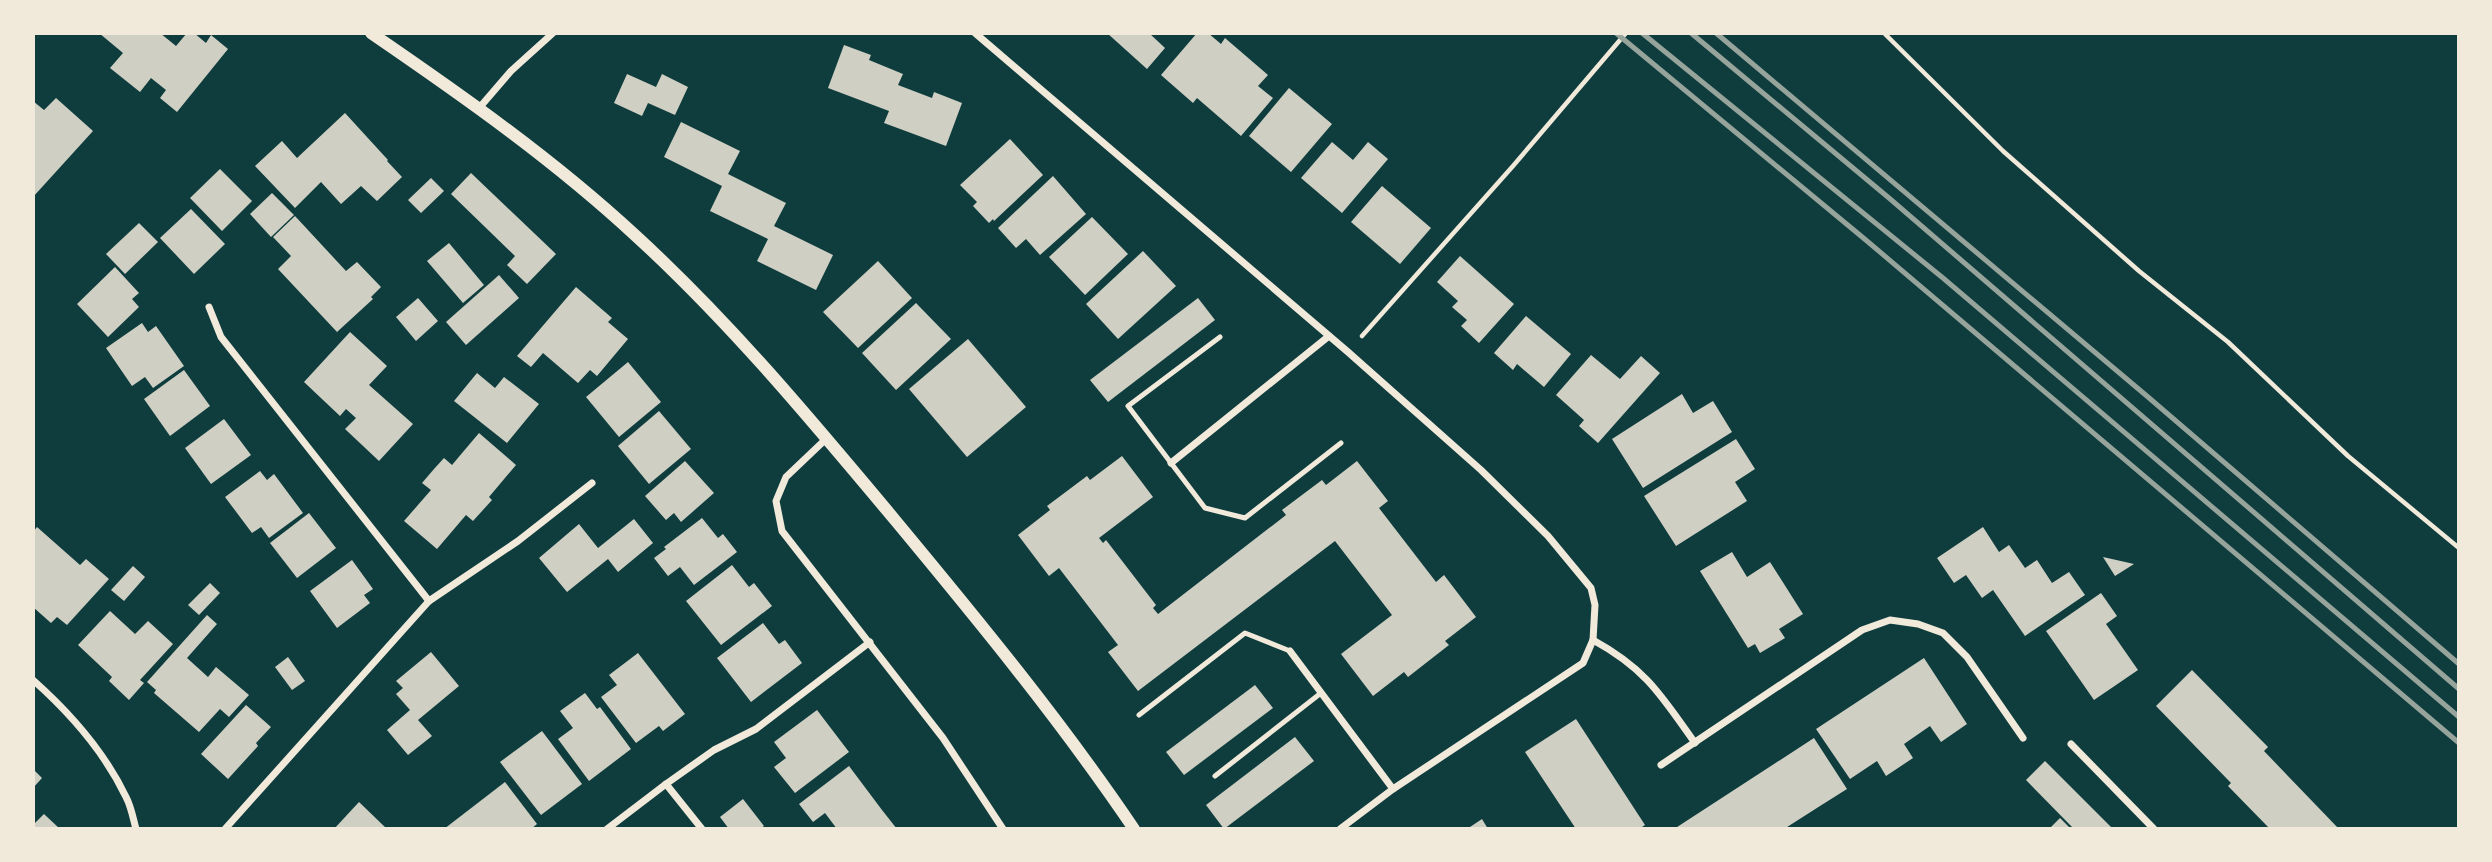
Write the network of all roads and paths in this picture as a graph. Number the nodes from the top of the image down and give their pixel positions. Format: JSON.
{"nodes":[{"id":1,"x":371,"y":33,"type":"edge"},
{"id":2,"x":553,"y":33,"type":"edge"},
{"id":3,"x":975,"y":33,"type":"edge"},
{"id":4,"x":1626,"y":33,"type":"edge"},
{"id":5,"x":1884,"y":33,"type":"edge"},
{"id":6,"x":480,"y":107,"type":"junction"},
{"id":7,"x":209,"y":307,"type":"dead end"},
{"id":8,"x":1363,"y":335,"type":"dead end"},
{"id":9,"x":1329,"y":336,"type":"junction"},
{"id":10,"x":1220,"y":337,"type":"dead end"},
{"id":11,"x":827,"y":438,"type":"junction"},
{"id":12,"x":1341,"y":443,"type":"dead end"},
{"id":13,"x":1171,"y":463,"type":"junction"},
{"id":14,"x":592,"y":483,"type":"dead end"},
{"id":15,"x":2459,"y":548,"type":"edge"},
{"id":16,"x":429,"y":601,"type":"junction"},
{"id":17,"x":1593,"y":640,"type":"junction"},
{"id":18,"x":870,"y":642,"type":"junction"},
{"id":19,"x":1290,"y":651,"type":"joint"},
{"id":20,"x":33,"y":680,"type":"edge"},
{"id":21,"x":1321,"y":693,"type":"junction"},
{"id":22,"x":1139,"y":715,"type":"dead end"},
{"id":23,"x":2023,"y":738,"type":"dead end"},
{"id":24,"x":1695,"y":743,"type":"junction"},
{"id":25,"x":2071,"y":744,"type":"dead end"},
{"id":26,"x":1661,"y":765,"type":"dead end"},
{"id":27,"x":1215,"y":776,"type":"dead end"},
{"id":28,"x":666,"y":784,"type":"junction"},
{"id":29,"x":1393,"y":789,"type":"junction"},
{"id":30,"x":136,"y":829,"type":"edge"},
{"id":31,"x":225,"y":829,"type":"edge"},
{"id":32,"x":607,"y":829,"type":"edge"},
{"id":33,"x":702,"y":829,"type":"edge"},
{"id":34,"x":1003,"y":829,"type":"edge"},
{"id":35,"x":1134,"y":829,"type":"edge"},
{"id":36,"x":1340,"y":829,"type":"edge"},
{"id":37,"x":2154,"y":829,"type":"edge"}],
"edges":[{"from":1,"to":6,"type":"street"},
{"from":2,"to":6,"type":"street"},
{"from":3,"to":9,"type":"street"},
{"from":4,"to":8,"type":"path"},
{"from":5,"to":15,"type":"path"},
{"from":6,"to":11,"type":"street"},
{"from":7,"to":16,"type":"street"},
{"from":9,"to":13,"type":"street"},
{"from":9,"to":17,"type":"street"},
{"from":10,"to":13,"type":"lane"},
{"from":11,"to":18,"type":"street"},
{"from":11,"to":35,"type":"street"},
{"from":12,"to":13,"type":"lane"},
{"from":14,"to":16,"type":"street"},
{"from":16,"to":31,"type":"street"},
{"from":17,"to":24,"type":"street"},
{"from":17,"to":29,"type":"street"},
{"from":18,"to":28,"type":"street"},
{"from":18,"to":34,"type":"street"},
{"from":19,"to":21,"type":"street"},
{"from":19,"to":22,"type":"lane"},
{"from":20,"to":30,"type":"street"},
{"from":21,"to":27,"type":"lane"},
{"from":21,"to":29,"type":"street"},
{"from":23,"to":24,"type":"street"},
{"from":24,"to":26,"type":"street"},
{"from":25,"to":37,"type":"street"},
{"from":28,"to":32,"type":"street"},
{"from":28,"to":33,"type":"street"},
{"from":29,"to":36,"type":"street"}]}
